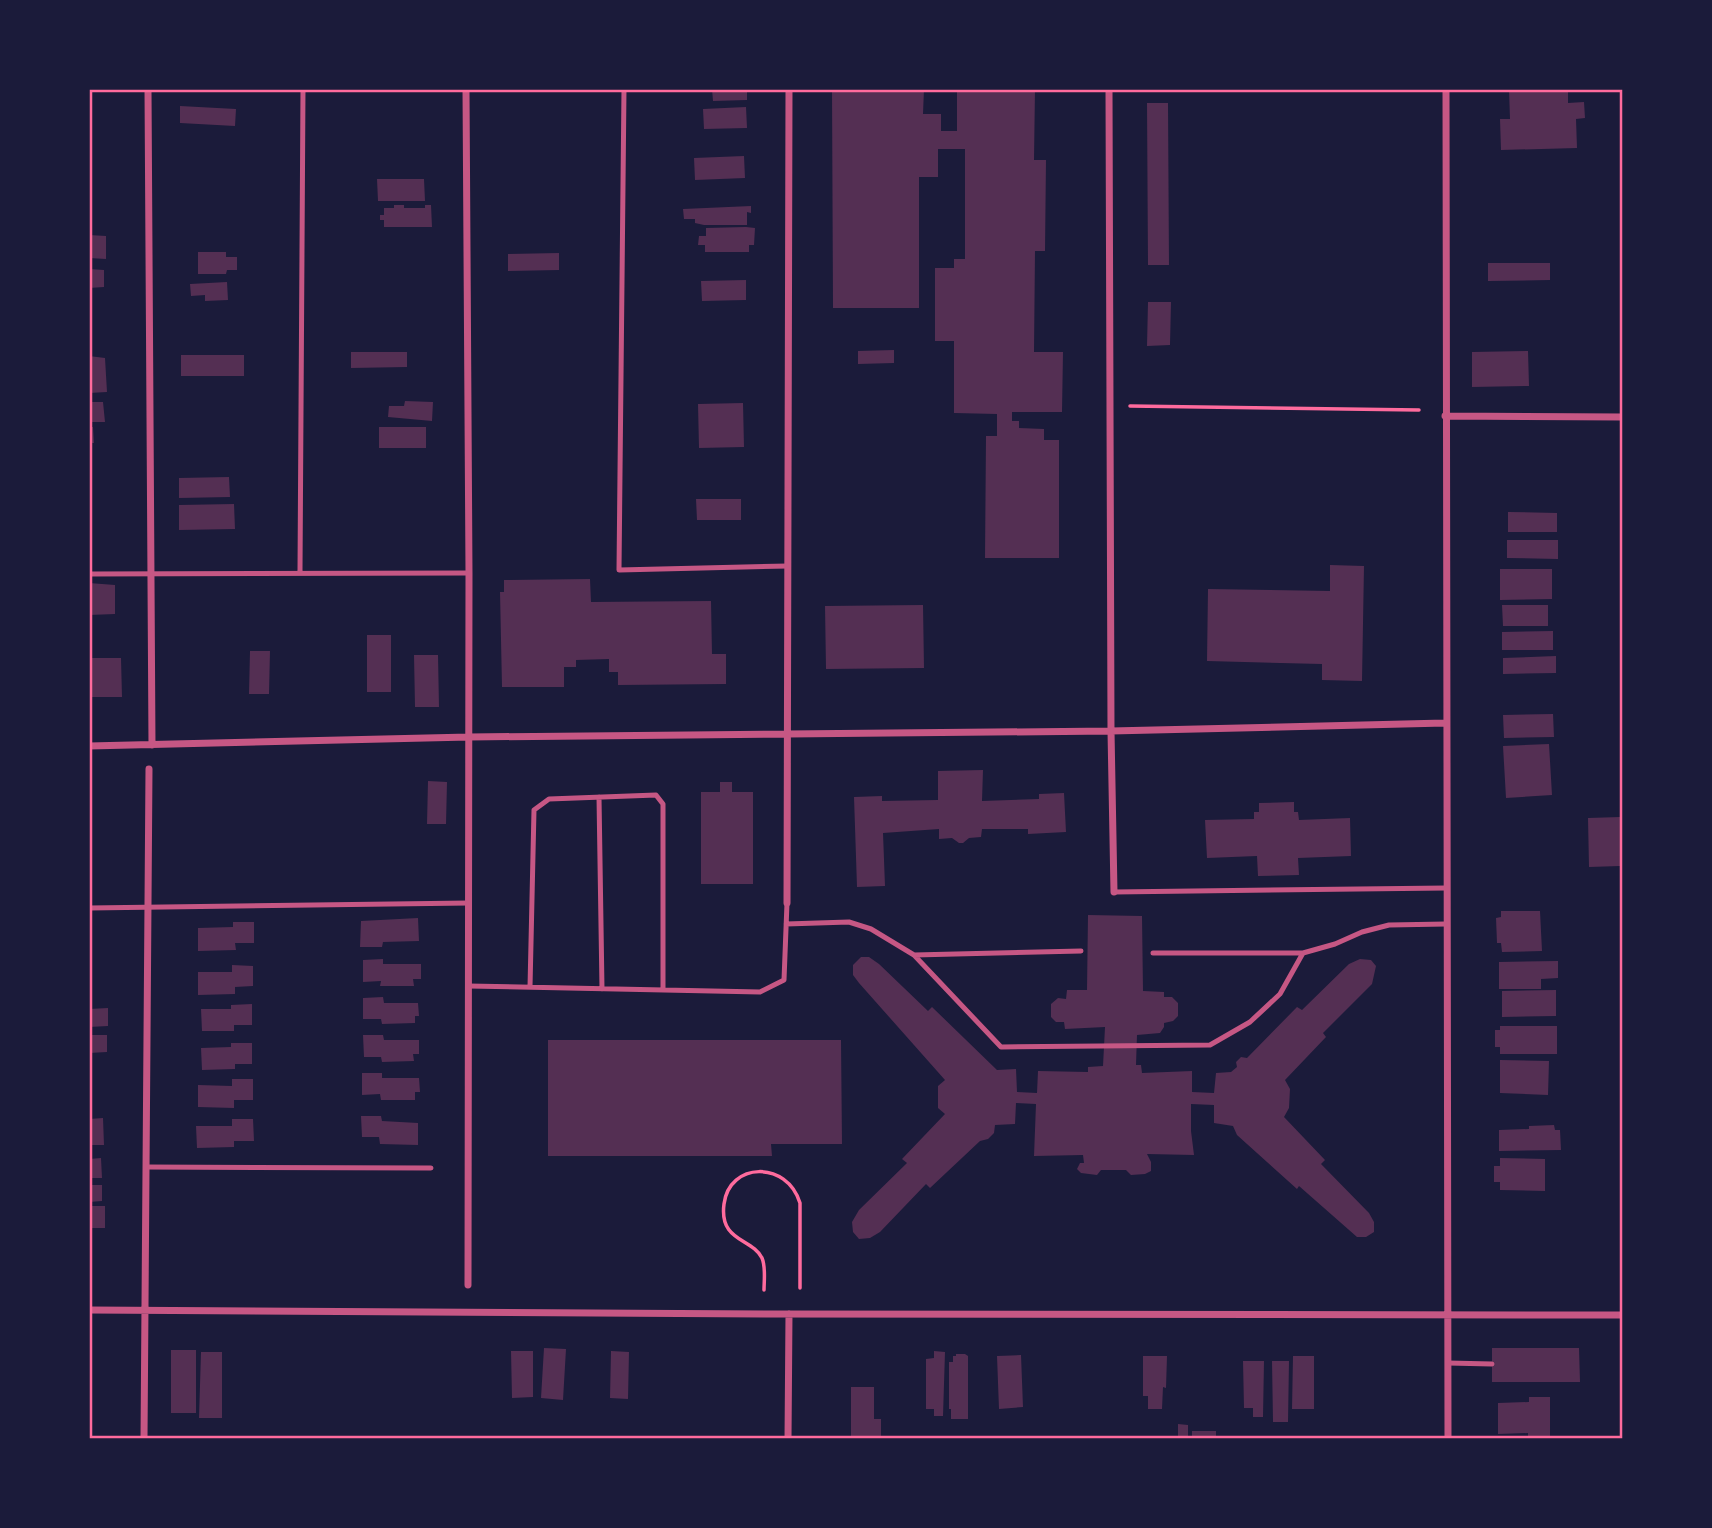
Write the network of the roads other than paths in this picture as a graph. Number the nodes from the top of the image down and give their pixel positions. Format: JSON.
{"nodes":[{"id":1,"x":148,"y":89,"type":"edge"},
{"id":2,"x":303,"y":89,"type":"edge"},
{"id":3,"x":466,"y":89,"type":"edge"},
{"id":4,"x":624,"y":89,"type":"edge"},
{"id":5,"x":789,"y":89,"type":"edge"},
{"id":6,"x":1109,"y":89,"type":"edge"},
{"id":7,"x":1446,"y":89,"type":"edge"},
{"id":8,"x":1445,"y":416,"type":"junction"},
{"id":9,"x":1623,"y":417,"type":"edge"},
{"id":10,"x":788,"y":566,"type":"junction"},
{"id":11,"x":152,"y":572,"type":"junction"},
{"id":12,"x":300,"y":572,"type":"junction"},
{"id":13,"x":469,"y":573,"type":"junction"},
{"id":14,"x":89,"y":574,"type":"edge"},
{"id":15,"x":1445,"y":723,"type":"junction"},
{"id":16,"x":1111,"y":731,"type":"junction"},
{"id":17,"x":788,"y":734,"type":"junction"},
{"id":18,"x":469,"y":737,"type":"junction"},
{"id":19,"x":152,"y":745,"type":"junction"},
{"id":20,"x":89,"y":746,"type":"edge"},
{"id":21,"x":149,"y":769,"type":"dead end"},
{"id":22,"x":599,"y":797,"type":"junction"},
{"id":23,"x":1446,"y":888,"type":"junction"},
{"id":24,"x":1114,"y":892,"type":"joint"},
{"id":25,"x":469,"y":903,"type":"junction"},
{"id":26,"x":788,"y":903,"type":"joint"},
{"id":27,"x":89,"y":908,"type":"edge"},
{"id":28,"x":150,"y":908,"type":"junction"},
{"id":29,"x":786,"y":924,"type":"junction"},
{"id":30,"x":1446,"y":924,"type":"junction"},
{"id":31,"x":1082,"y":951,"type":"dead end"},
{"id":32,"x":1153,"y":953,"type":"dead end"},
{"id":33,"x":1303,"y":953,"type":"junction"},
{"id":34,"x":914,"y":955,"type":"junction"},
{"id":35,"x":468,"y":986,"type":"junction"},
{"id":36,"x":530,"y":987,"type":"junction"},
{"id":37,"x":602,"y":989,"type":"junction"},
{"id":38,"x":663,"y":990,"type":"junction"},
{"id":39,"x":146,"y":1167,"type":"junction"},
{"id":40,"x":431,"y":1168,"type":"dead end"},
{"id":41,"x":468,"y":1285,"type":"dead end"},
{"id":42,"x":89,"y":1310,"type":"edge"},
{"id":43,"x":144,"y":1310,"type":"junction"},
{"id":44,"x":1449,"y":1313,"type":"junction"},
{"id":45,"x":789,"y":1314,"type":"junction"},
{"id":46,"x":1623,"y":1315,"type":"edge"},
{"id":47,"x":1448,"y":1363,"type":"junction"},
{"id":48,"x":1492,"y":1364,"type":"dead end"},
{"id":49,"x":144,"y":1439,"type":"edge"},
{"id":50,"x":788,"y":1439,"type":"edge"},
{"id":51,"x":1448,"y":1439,"type":"edge"}],
"edges":[{"from":1,"to":11,"type":"street"},
{"from":2,"to":12,"type":"lane"},
{"from":3,"to":13,"type":"street"},
{"from":4,"to":10,"type":"lane"},
{"from":5,"to":10,"type":"street"},
{"from":6,"to":16,"type":"street"},
{"from":7,"to":8,"type":"street"},
{"from":8,"to":9,"type":"street"},
{"from":8,"to":15,"type":"street"},
{"from":10,"to":17,"type":"street"},
{"from":11,"to":12,"type":"lane"},
{"from":11,"to":14,"type":"lane"},
{"from":11,"to":19,"type":"street"},
{"from":12,"to":13,"type":"lane"},
{"from":13,"to":18,"type":"street"},
{"from":15,"to":16,"type":"street"},
{"from":15,"to":23,"type":"street"},
{"from":16,"to":17,"type":"street"},
{"from":16,"to":24,"type":"street"},
{"from":17,"to":18,"type":"street"},
{"from":17,"to":26,"type":"street"},
{"from":18,"to":19,"type":"street"},
{"from":18,"to":25,"type":"street"},
{"from":19,"to":20,"type":"street"},
{"from":21,"to":28,"type":"street"},
{"from":22,"to":36,"type":"lane"},
{"from":22,"to":37,"type":"lane"},
{"from":22,"to":38,"type":"lane"},
{"from":23,"to":24,"type":"lane"},
{"from":23,"to":30,"type":"street"},
{"from":25,"to":28,"type":"lane"},
{"from":25,"to":35,"type":"street"},
{"from":26,"to":29,"type":"lane"},
{"from":27,"to":28,"type":"lane"},
{"from":28,"to":39,"type":"street"},
{"from":29,"to":34,"type":"lane"},
{"from":29,"to":38,"type":"lane"},
{"from":30,"to":33,"type":"lane"},
{"from":30,"to":44,"type":"street"},
{"from":31,"to":34,"type":"lane"},
{"from":32,"to":33,"type":"lane"},
{"from":33,"to":34,"type":"lane"},
{"from":35,"to":36,"type":"lane"},
{"from":35,"to":41,"type":"street"},
{"from":36,"to":37,"type":"lane"},
{"from":37,"to":38,"type":"lane"},
{"from":39,"to":40,"type":"lane"},
{"from":39,"to":43,"type":"street"},
{"from":42,"to":43,"type":"street"},
{"from":43,"to":45,"type":"street"},
{"from":43,"to":49,"type":"street"},
{"from":44,"to":45,"type":"street"},
{"from":44,"to":46,"type":"street"},
{"from":44,"to":47,"type":"street"},
{"from":45,"to":50,"type":"street"},
{"from":47,"to":48,"type":"lane"},
{"from":47,"to":51,"type":"street"}]}
